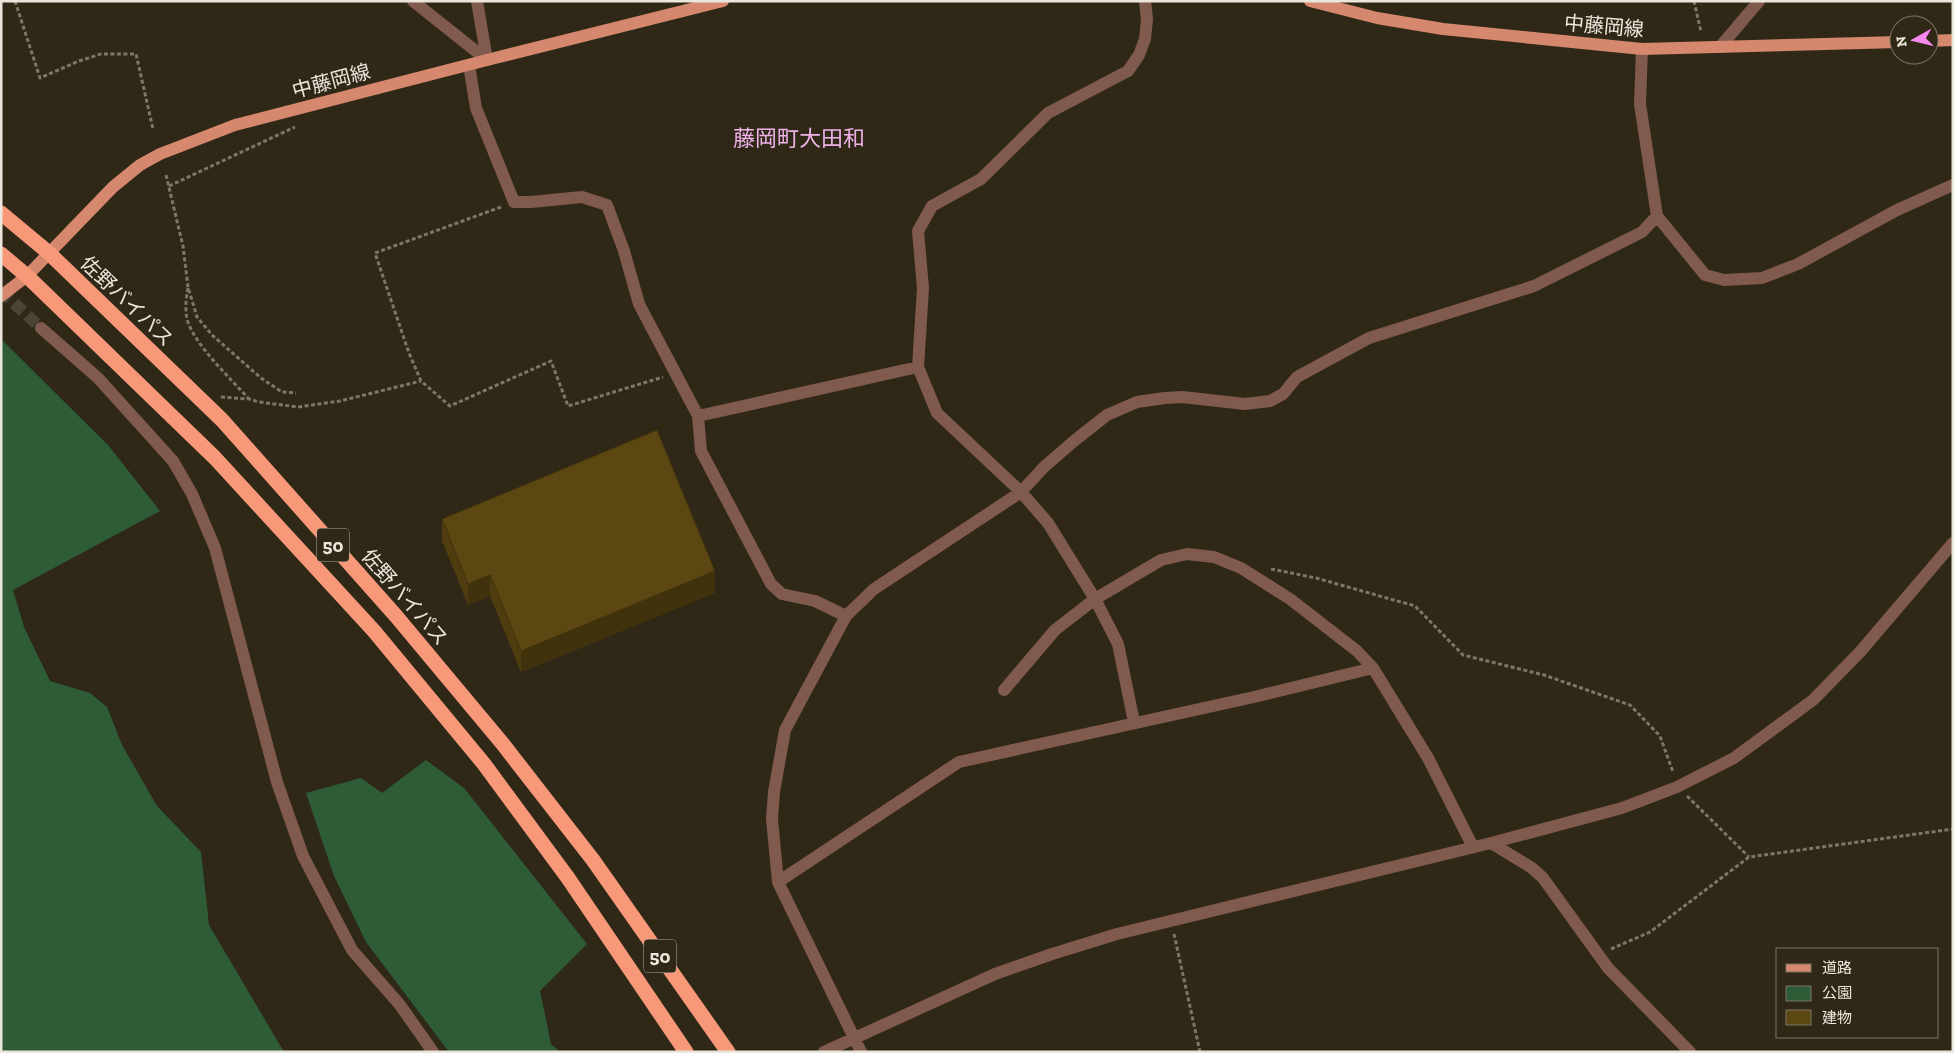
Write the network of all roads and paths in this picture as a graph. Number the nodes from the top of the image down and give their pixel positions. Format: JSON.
{"nodes":[{"id":1,"x":15,"y":1,"type":"edge"},
{"id":2,"x":413,"y":1,"type":"edge"},
{"id":3,"x":477,"y":1,"type":"edge"},
{"id":4,"x":723,"y":1,"type":"edge"},
{"id":5,"x":1144,"y":1,"type":"edge"},
{"id":6,"x":1310,"y":1,"type":"edge"},
{"id":7,"x":1694,"y":1,"type":"edge"},
{"id":8,"x":1760,"y":1,"type":"edge"},
{"id":9,"x":1953,"y":40,"type":"edge"},
{"id":10,"x":1939,"y":41,"type":"edge"},
{"id":11,"x":1889,"y":42,"type":"edge"},
{"id":12,"x":1704,"y":47,"type":"junction"},
{"id":13,"x":1720,"y":47,"type":"junction"},
{"id":14,"x":1642,"y":50,"type":"junction"},
{"id":15,"x":487,"y":60,"type":"junction"},
{"id":16,"x":469,"y":65,"type":"junction"},
{"id":17,"x":296,"y":126,"type":"dead end"},
{"id":18,"x":153,"y":129,"type":"dead end"},
{"id":19,"x":166,"y":175,"type":"dead end"},
{"id":20,"x":1953,"y":184,"type":"edge"},
{"id":21,"x":169,"y":186,"type":"junction"},
{"id":22,"x":514,"y":202,"type":"junction"},
{"id":23,"x":1,"y":213,"type":"edge"},
{"id":24,"x":1657,"y":216,"type":"junction"},
{"id":25,"x":49,"y":253,"type":"junction"},
{"id":26,"x":1,"y":254,"type":"edge"},
{"id":27,"x":27,"y":276,"type":"junction"},
{"id":28,"x":188,"y":287,"type":"junction"},
{"id":29,"x":1,"y":296,"type":"edge"},
{"id":30,"x":41,"y":328,"type":"tunnel mouth"},
{"id":31,"x":918,"y":367,"type":"junction"},
{"id":32,"x":676,"y":373,"type":"junction"},
{"id":33,"x":421,"y":381,"type":"junction"},
{"id":34,"x":296,"y":393,"type":"dead end"},
{"id":35,"x":248,"y":399,"type":"junction"},
{"id":36,"x":206,"y":404,"type":"junction"},
{"id":37,"x":698,"y":416,"type":"junction"},
{"id":38,"x":1021,"y":492,"type":"junction"},
{"id":39,"x":1953,"y":543,"type":"edge"},
{"id":40,"x":1241,"y":568,"type":"junction"},
{"id":41,"x":1095,"y":599,"type":"junction"},
{"id":42,"x":846,"y":616,"type":"junction"},
{"id":43,"x":1373,"y":668,"type":"junction"},
{"id":44,"x":1004,"y":690,"type":"dead end"},
{"id":45,"x":1134,"y":722,"type":"junction"},
{"id":46,"x":1678,"y":787,"type":"junction"},
{"id":47,"x":1953,"y":829,"type":"edge"},
{"id":48,"x":1492,"y":843,"type":"junction"},
{"id":49,"x":1473,"y":848,"type":"junction"},
{"id":50,"x":1749,"y":858,"type":"junction"},
{"id":51,"x":778,"y":882,"type":"junction"},
{"id":52,"x":1171,"y":922,"type":"junction"},
{"id":53,"x":1604,"y":943,"type":"dead end"},
{"id":54,"x":854,"y":1037,"type":"junction"},
{"id":55,"x":433,"y":1052,"type":"edge"},
{"id":56,"x":686,"y":1052,"type":"edge"},
{"id":57,"x":728,"y":1052,"type":"edge"},
{"id":58,"x":824,"y":1052,"type":"edge"},
{"id":59,"x":861,"y":1052,"type":"edge"},
{"id":60,"x":1200,"y":1052,"type":"edge"},
{"id":61,"x":1690,"y":1052,"type":"edge"}],
"edges":[{"from":1,"to":18,"type":"path"},
{"from":2,"to":15,"type":"street"},
{"from":3,"to":15,"type":"street"},
{"from":4,"to":15,"type":"main road","name":"中藤岡線"},
{"from":5,"to":31,"type":"street"},
{"from":6,"to":14,"type":"main road","name":"中藤岡線"},
{"from":7,"to":12,"type":"path"},
{"from":8,"to":13,"type":"street"},
{"from":9,"to":10,"type":"main road"},
{"from":11,"to":13,"type":"main road","name":"中藤岡線"},
{"from":12,"to":13,"type":"main road","name":"中藤岡線"},
{"from":12,"to":14,"type":"main road","name":"中藤岡線"},
{"from":14,"to":24,"type":"street"},
{"from":15,"to":16,"type":"main road","name":"中藤岡線"},
{"from":16,"to":22,"type":"street"},
{"from":16,"to":25,"type":"main road","name":"中藤岡線"},
{"from":17,"to":21,"type":"path"},
{"from":19,"to":21,"type":"path"},
{"from":20,"to":24,"type":"street"},
{"from":21,"to":28,"type":"path"},
{"from":22,"to":32,"type":"street"},
{"from":22,"to":33,"type":"path"},
{"from":23,"to":25,"type":"highway","name":"佐野バイパス","number":"50"},
{"from":24,"to":38,"type":"street"},
{"from":25,"to":27,"type":"main road","name":"中藤岡線"},
{"from":25,"to":36,"type":"highway","name":"佐野バイパス","number":"50"},
{"from":26,"to":27,"type":"highway","number":"50"},
{"from":27,"to":29,"type":"main road","name":"中藤岡線"},
{"from":27,"to":56,"type":"highway","number":"50"},
{"from":28,"to":34,"type":"path"},
{"from":28,"to":35,"type":"path"},
{"from":30,"to":55,"type":"street"},
{"from":31,"to":37,"type":"street"},
{"from":31,"to":38,"type":"street"},
{"from":32,"to":33,"type":"path"},
{"from":32,"to":37,"type":"street"},
{"from":33,"to":35,"type":"path"},
{"from":35,"to":36,"type":"path"},
{"from":36,"to":57,"type":"highway","name":"佐野バイパス","number":"50"},
{"from":37,"to":42,"type":"street"},
{"from":38,"to":41,"type":"street"},
{"from":38,"to":42,"type":"street"},
{"from":39,"to":46,"type":"street"},
{"from":40,"to":41,"type":"street"},
{"from":40,"to":43,"type":"street"},
{"from":40,"to":46,"type":"path"},
{"from":41,"to":44,"type":"street"},
{"from":41,"to":45,"type":"street"},
{"from":42,"to":51,"type":"street"},
{"from":43,"to":45,"type":"street"},
{"from":43,"to":49,"type":"street"},
{"from":45,"to":51,"type":"street"},
{"from":46,"to":48,"type":"street"},
{"from":46,"to":50,"type":"path"},
{"from":47,"to":50,"type":"path"},
{"from":48,"to":49,"type":"street"},
{"from":48,"to":61,"type":"street"},
{"from":49,"to":52,"type":"street"},
{"from":50,"to":53,"type":"path"},
{"from":51,"to":54,"type":"street"},
{"from":52,"to":54,"type":"street"},
{"from":52,"to":60,"type":"path"},
{"from":54,"to":58,"type":"street"},
{"from":54,"to":59,"type":"street"}]}
